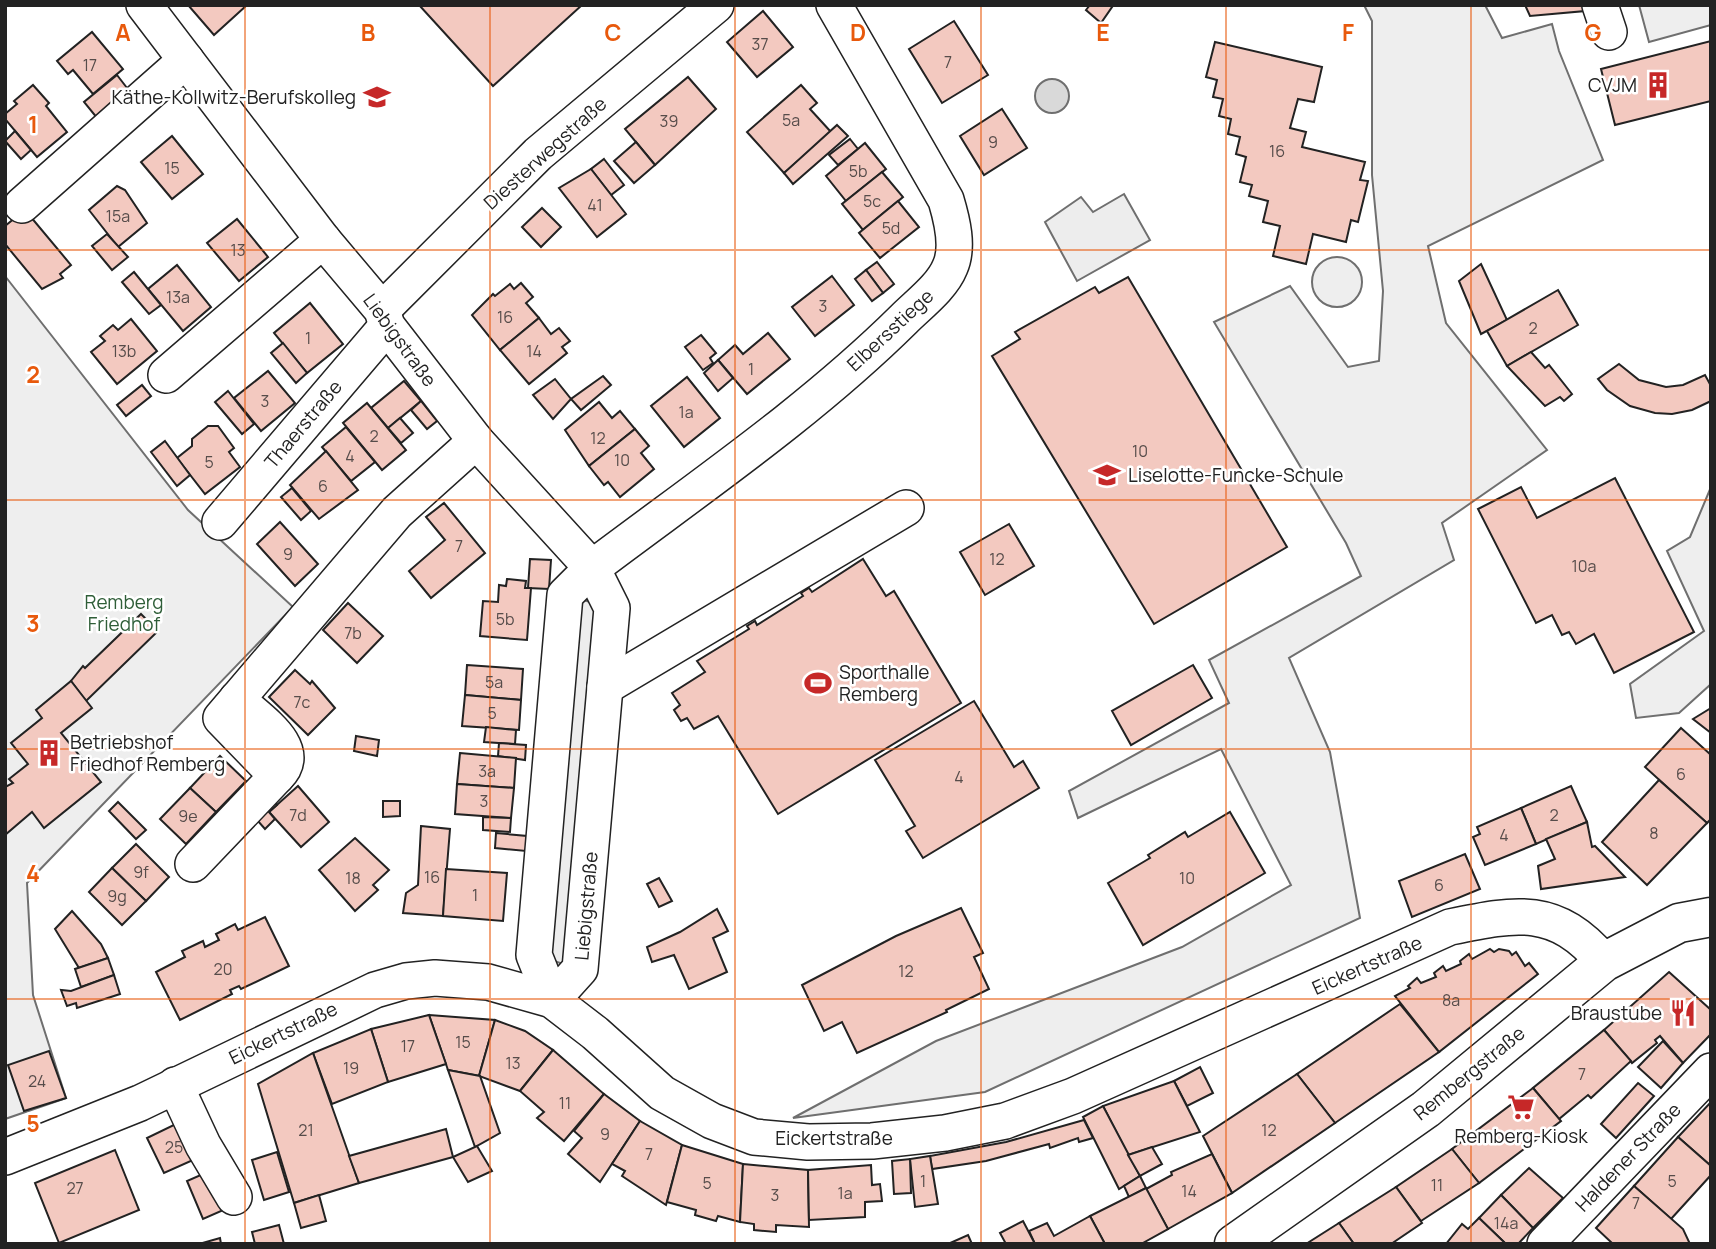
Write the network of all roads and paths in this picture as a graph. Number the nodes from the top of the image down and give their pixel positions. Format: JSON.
{"nodes":[{"id":1,"x":144,"y":5,"type":"edge"},
{"id":2,"x":716,"y":5,"type":"edge"},
{"id":3,"x":834,"y":5,"type":"edge"},
{"id":4,"x":186,"y":60,"type":"junction"},
{"id":5,"x":22,"y":205,"type":"dead end"},
{"id":6,"x":323,"y":240,"type":"junction"},
{"id":7,"x":384,"y":318,"type":"junction"},
{"id":8,"x":166,"y":375,"type":"dead end"},
{"id":9,"x":476,"y":441,"type":"junction"},
{"id":10,"x":906,"y":508,"type":"dead end"},
{"id":11,"x":220,"y":522,"type":"dead end"},
{"id":12,"x":592,"y":568,"type":"junction"},
{"id":13,"x":605,"y":687,"type":"junction"},
{"id":14,"x":193,"y":864,"type":"dead end"},
{"id":15,"x":1711,"y":917,"type":"edge"},
{"id":16,"x":1604,"y":962,"type":"junction"},
{"id":17,"x":552,"y":1000,"type":"junction"},
{"id":18,"x":1711,"y":1071,"type":"edge"},
{"id":19,"x":175,"y":1085,"type":"junction"},
{"id":20,"x":5,"y":1157,"type":"edge"},
{"id":21,"x":234,"y":1197,"type":"dead end"},
{"id":22,"x":1234,"y":1244,"type":"edge"},
{"id":23,"x":1545,"y":1244,"type":"edge"}],
"edges":[{"from":1,"to":4,"type":"street","name":"Liebigstraße"},
{"from":2,"to":7,"type":"street","name":"Diesterwegstraße"},
{"from":3,"to":12,"type":"street","name":"Elbersstiege"},
{"from":4,"to":5,"type":"street"},
{"from":4,"to":6,"type":"street","name":"Liebigstraße"},
{"from":6,"to":7,"type":"street","name":"Liebigstraße"},
{"from":6,"to":8,"type":"street"},
{"from":7,"to":9,"type":"street","name":"Liebigstraße"},
{"from":7,"to":11,"type":"street","name":"Thaerstraße"},
{"from":9,"to":12,"type":"street","name":"Liebigstraße"},
{"from":9,"to":14,"type":"street"},
{"from":10,"to":13,"type":"street"},
{"from":12,"to":13,"type":"street","name":"Liebigstraße"},
{"from":12,"to":17,"type":"street"},
{"from":13,"to":17,"type":"street","name":"Liebigstraße"},
{"from":15,"to":16,"type":"main road","name":"Rembergstraße"},
{"from":16,"to":17,"type":"street","name":"Eickertstraße"},
{"from":16,"to":22,"type":"main road","name":"Rembergstraße"},
{"from":17,"to":19,"type":"street","name":"Eickertstraße"},
{"from":18,"to":23,"type":"street","name":"Haldener Straße"},
{"from":19,"to":20,"type":"street","name":"Eickertstraße"},
{"from":19,"to":21,"type":"street"}]}
